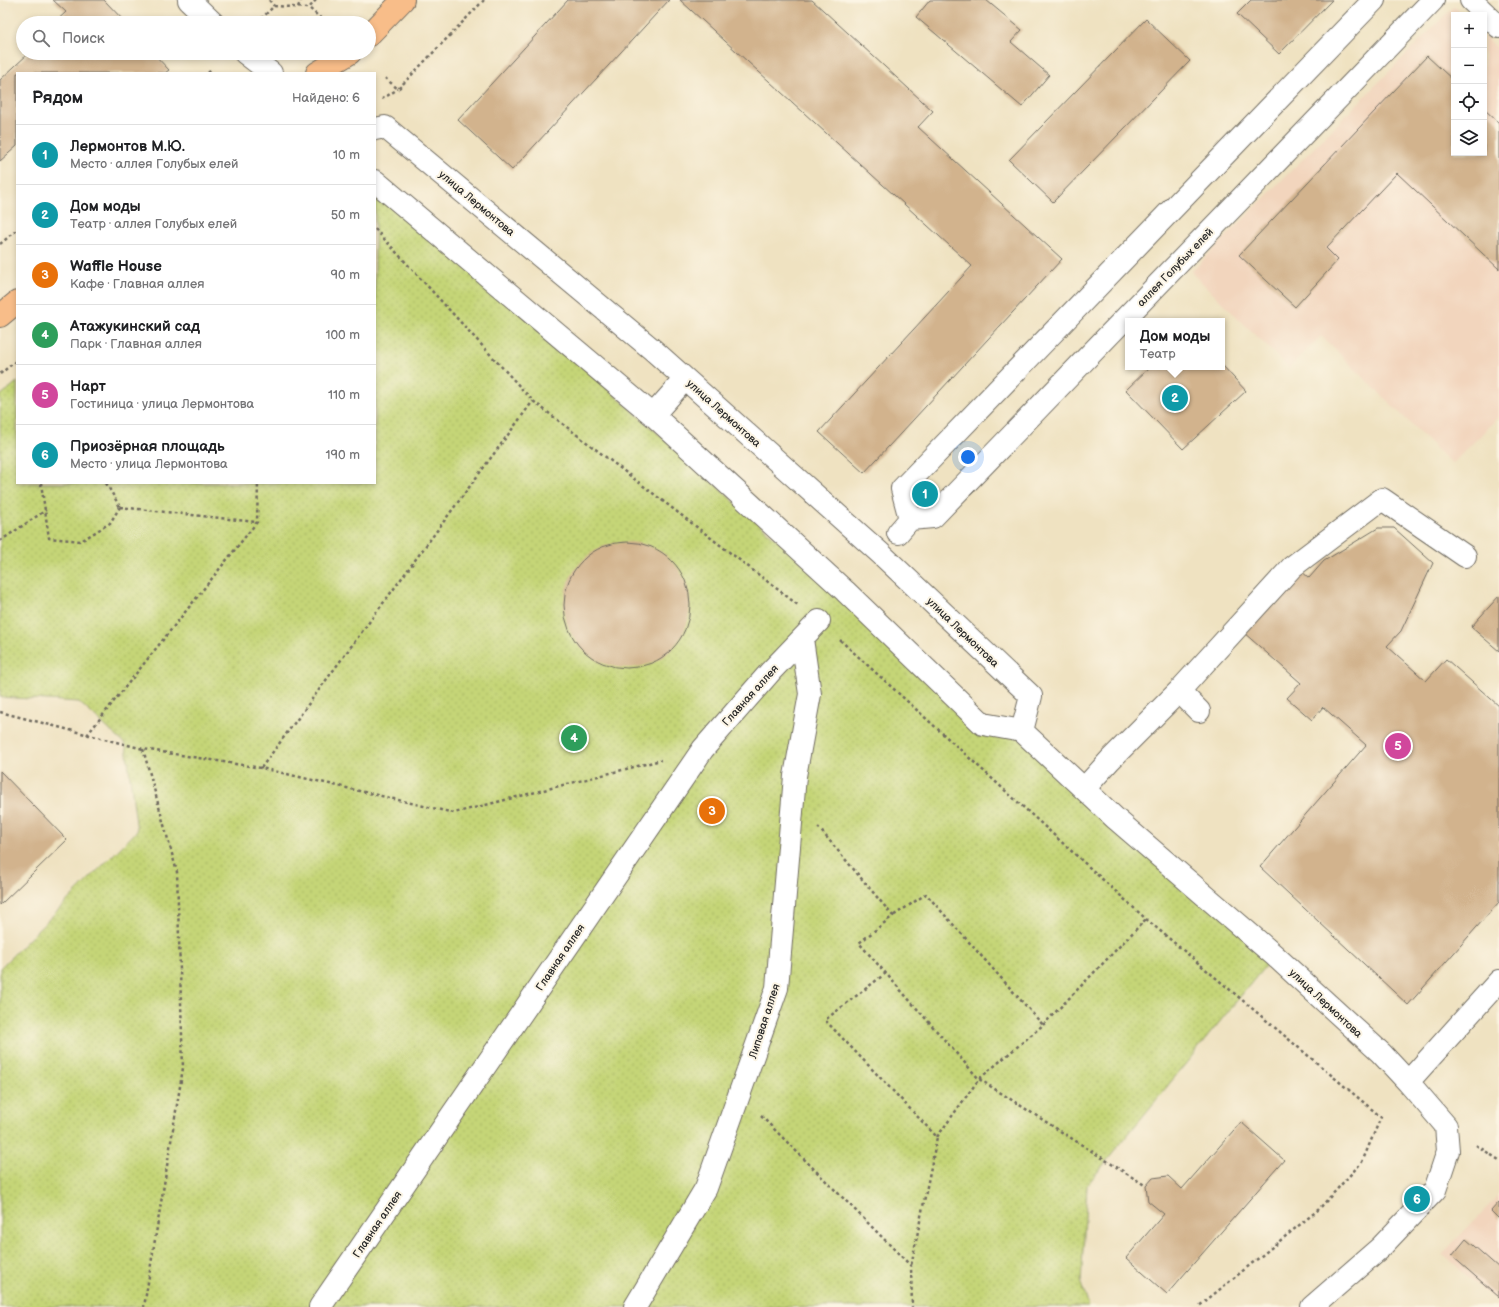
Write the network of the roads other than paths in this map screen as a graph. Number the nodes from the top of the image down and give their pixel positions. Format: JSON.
{"nodes":[{"id":1,"x":189,"y":0,"type":"edge"},
{"id":2,"x":403,"y":0,"type":"edge"},
{"id":3,"x":1374,"y":0,"type":"edge"},
{"id":4,"x":1433,"y":0,"type":"edge"},
{"id":5,"x":1472,"y":0,"type":"edge"},
{"id":6,"x":205,"y":16,"type":"edge"},
{"id":7,"x":1499,"y":27,"type":"edge"},
{"id":8,"x":376,"y":29,"type":"edge"},
{"id":9,"x":254,"y":60,"type":"edge"},
{"id":10,"x":338,"y":60,"type":"edge"},
{"id":11,"x":269,"y":72,"type":"edge"},
{"id":12,"x":319,"y":72,"type":"edge"},
{"id":13,"x":376,"y":129,"type":"edge"},
{"id":14,"x":376,"y":182,"type":"edge"},
{"id":15,"x":16,"y":303,"type":"edge"},
{"id":16,"x":0,"y":316,"type":"edge"},
{"id":17,"x":1125,"y":318,"type":"edge"},
{"id":18,"x":1125,"y":318,"type":"edge"},
{"id":19,"x":685,"y":379,"type":"junction"},
{"id":20,"x":653,"y":414,"type":"junction"},
{"id":21,"x":1464,"y":556,"type":"dead end"},
{"id":22,"x":819,"y":622,"type":"road end"},
{"id":23,"x":802,"y":639,"type":"junction"},
{"id":24,"x":1179,"y":691,"type":"junction"},
{"id":25,"x":1199,"y":711,"type":"dead end"},
{"id":26,"x":1022,"y":731,"type":"junction"},
{"id":27,"x":1084,"y":789,"type":"junction"},
{"id":28,"x":1499,"y":981,"type":"edge"},
{"id":29,"x":1408,"y":1082,"type":"junction"},
{"id":30,"x":320,"y":1307,"type":"edge"},
{"id":31,"x":635,"y":1307,"type":"edge"},
{"id":32,"x":1312,"y":1307,"type":"edge"}],
"edges":[{"from":1,"to":6,"type":"street"},
{"from":2,"to":8,"type":"main road"},
{"from":3,"to":17,"type":"street","name":"аллея Голубых елей"},
{"from":4,"to":18,"type":"street","name":"аллея Голубых елей"},
{"from":5,"to":7,"type":"street"},
{"from":9,"to":11,"type":"street"},
{"from":10,"to":12,"type":"main road"},
{"from":13,"to":19,"type":"street","name":"улица Лермонтова"},
{"from":14,"to":20,"type":"street"},
{"from":15,"to":16,"type":"main road"},
{"from":19,"to":20,"type":"street"},
{"from":19,"to":26,"type":"street","name":"улица Лермонтова"},
{"from":20,"to":26,"type":"street"},
{"from":21,"to":24,"type":"street"},
{"from":22,"to":23,"type":"street","name":"Главная аллея"},
{"from":23,"to":30,"type":"street","name":"Главная аллея"},
{"from":23,"to":31,"type":"street","name":"Липовая аллея"},
{"from":24,"to":25,"type":"street"},
{"from":24,"to":27,"type":"street"},
{"from":26,"to":27,"type":"street","name":"улица Лермонтова"},
{"from":27,"to":29,"type":"street","name":"улица Лермонтова"},
{"from":28,"to":29,"type":"street"},
{"from":29,"to":32,"type":"street","name":"улица Лермонтова"}]}
